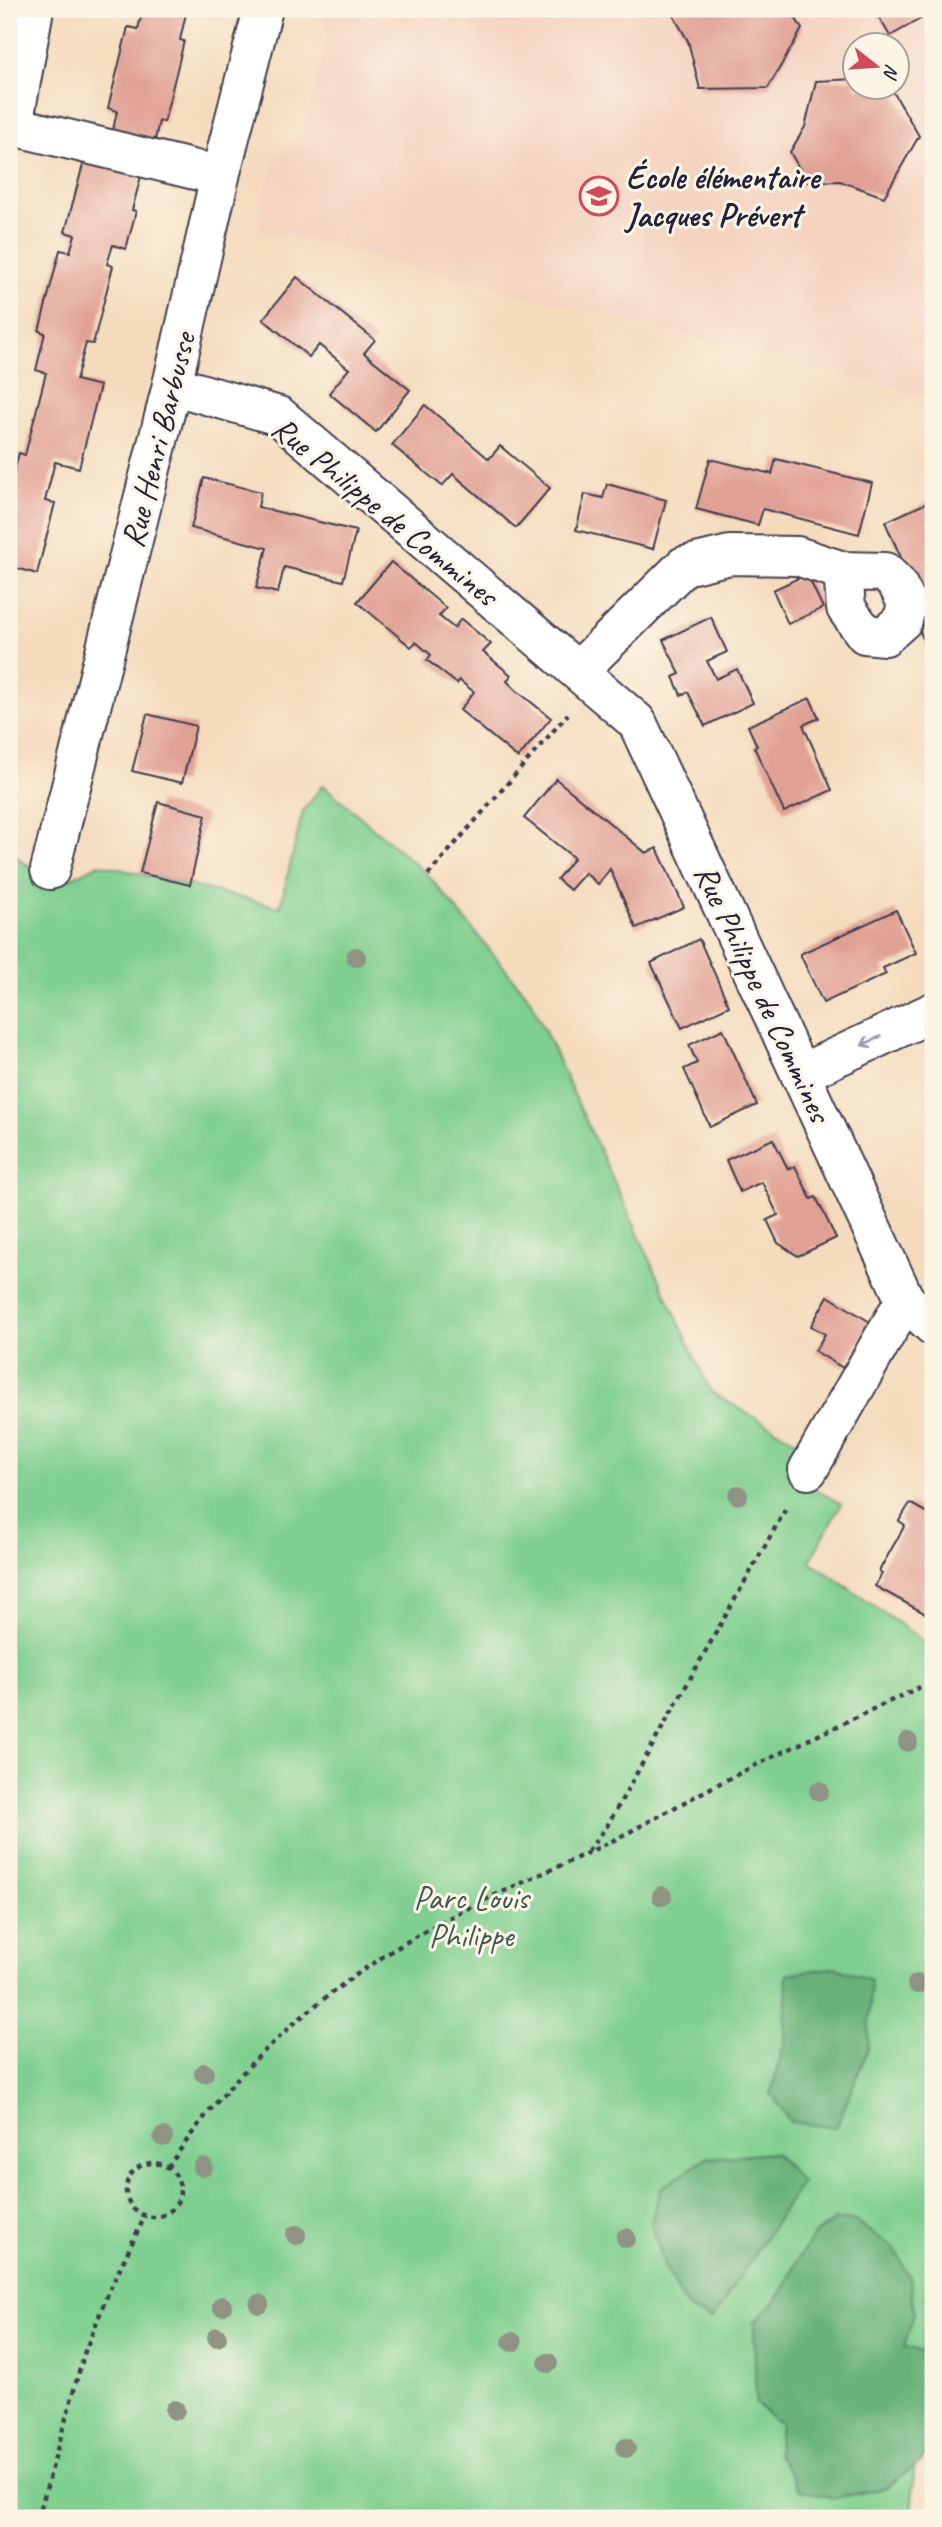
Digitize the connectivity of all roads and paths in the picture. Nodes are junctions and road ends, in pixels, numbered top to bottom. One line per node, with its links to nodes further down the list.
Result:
1 (34, 9): 3 (street)
2 (263, 9): 4 (street, Rue Henri Barbusse)
3 (11, 130): 4 (street)
4 (220, 176): 5 (street, Rue Henri Barbusse)
5 (172, 385): 7 (street, Rue Philippe de Commines); 8 (street, Rue Henri Barbusse)
6 (843, 571): 7 (street)
7 (586, 678): 9 (path); 11 (street, Rue Philippe de Commines)
8 (50, 870)
9 (428, 875)
10 (933, 1012): 11 (street, one-way to 11)
11 (800, 1074): 12 (street, Rue Philippe de Commines)
12 (905, 1300): 13 (street, Rue Philippe de Commines); 14 (street)
13 (933, 1326)
14 (808, 1470): 16 (path)
15 (933, 1681): 16 (path)
16 (585, 1854): 17 (path)
17 (168, 2168): 18 (path); 18 (path)
18 (145, 2216): 19 (path)
19 (38, 2518)

